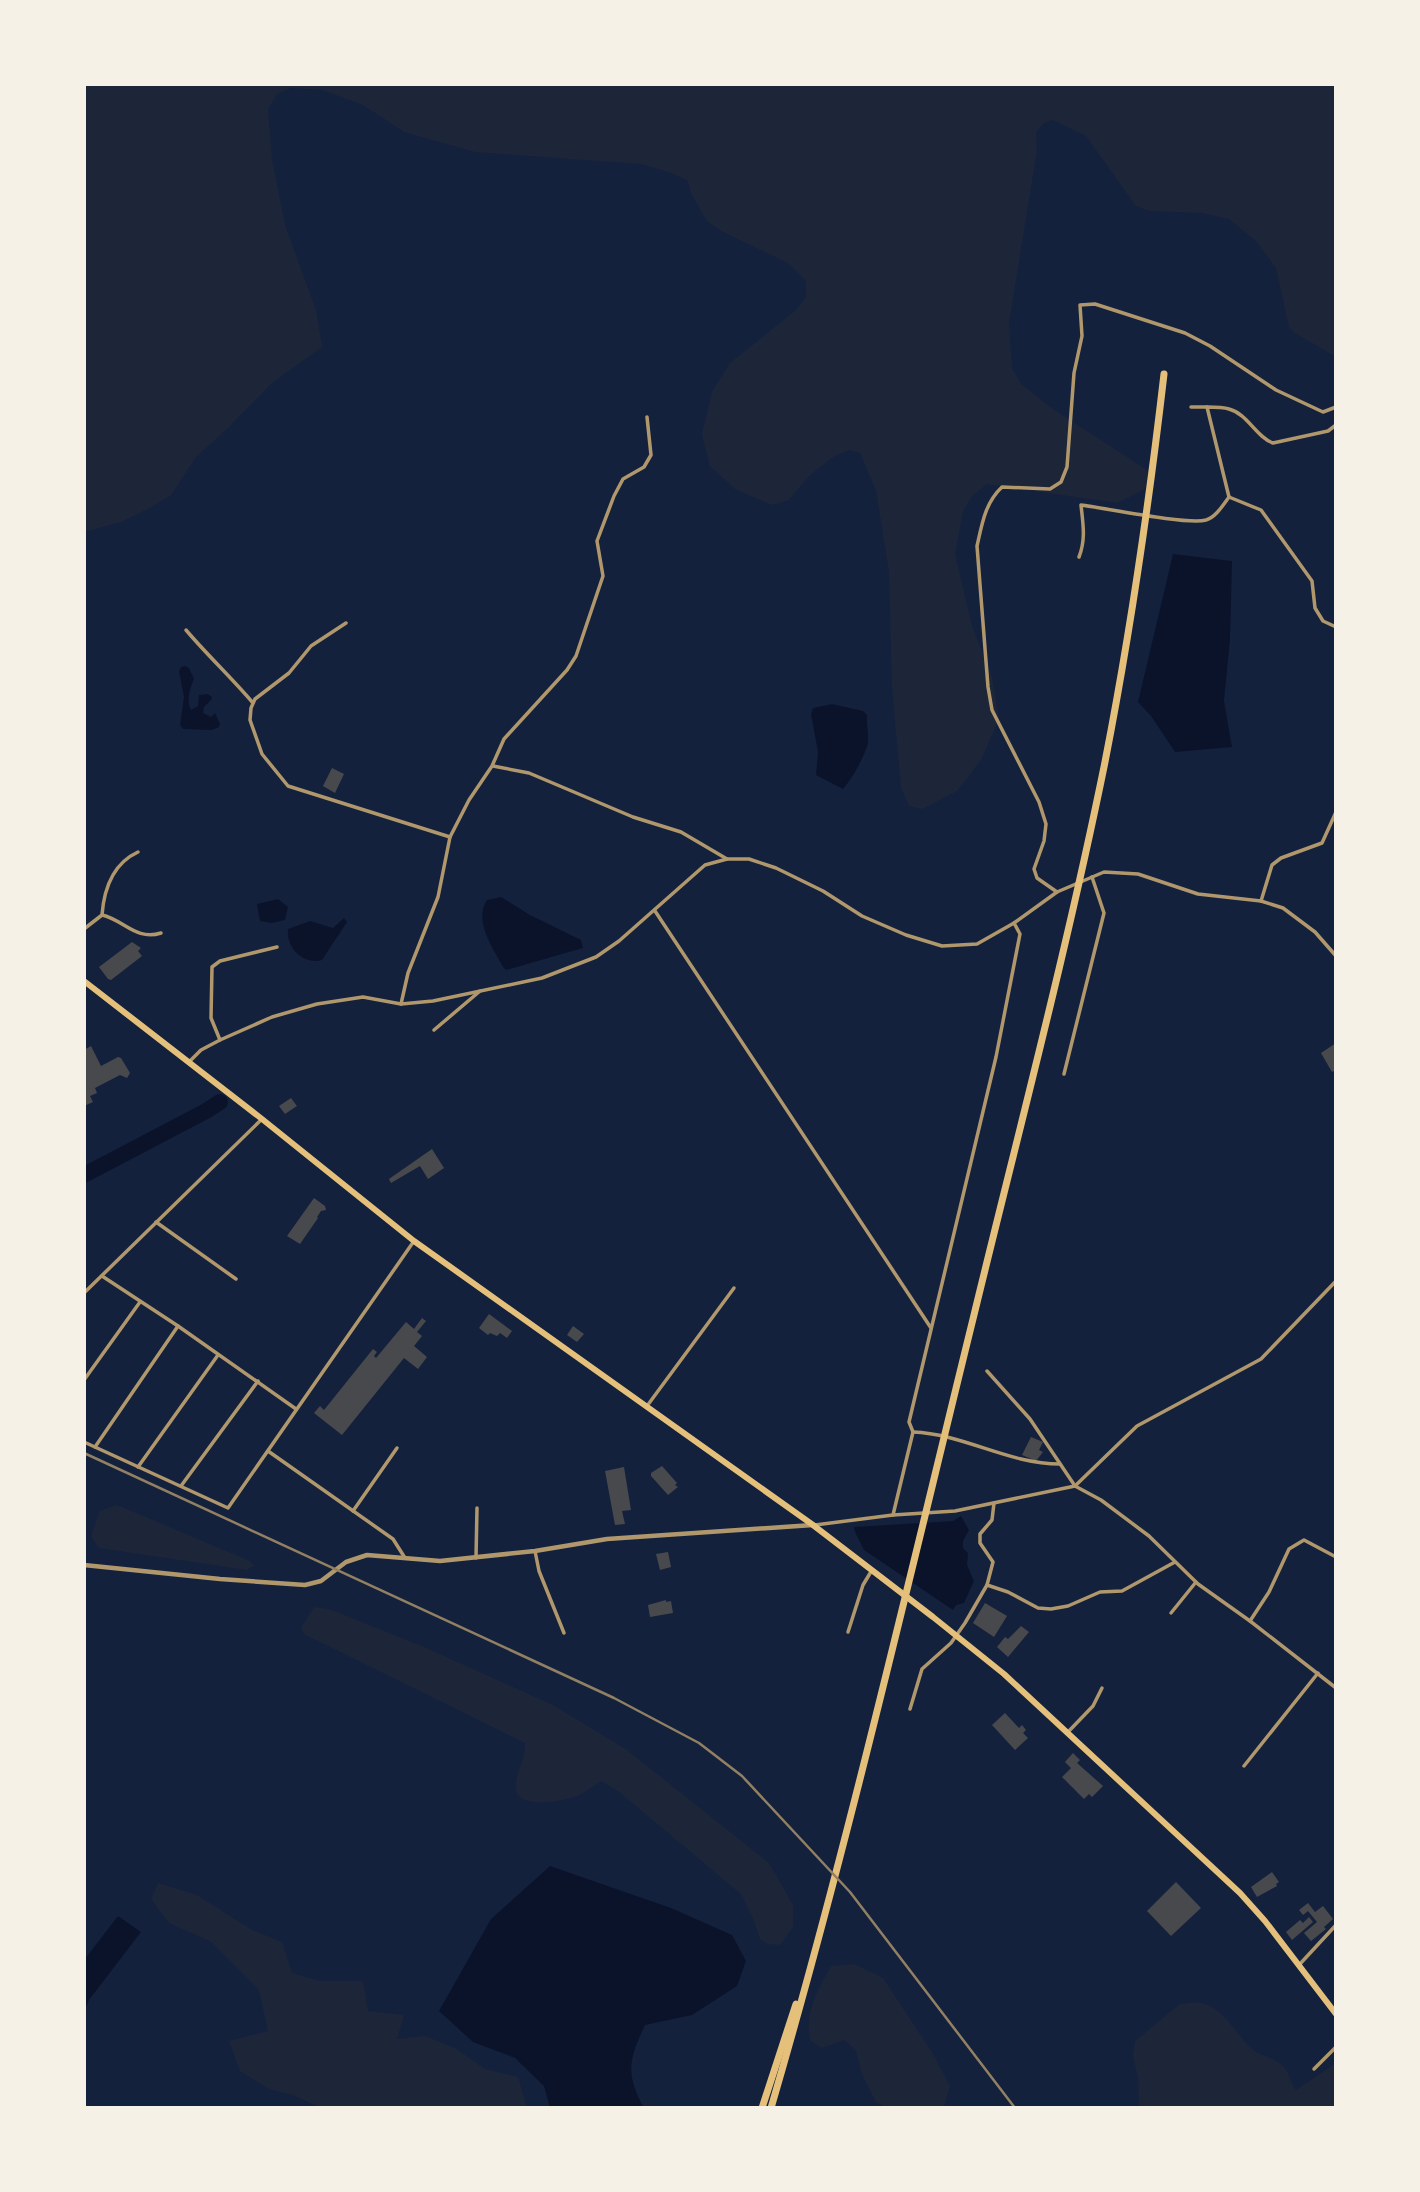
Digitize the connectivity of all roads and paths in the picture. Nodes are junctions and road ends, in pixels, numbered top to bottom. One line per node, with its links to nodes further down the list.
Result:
1 (1164, 373): 86 (highway)
2 (1191, 407): 3 (street)
3 (1207, 407): 6 (street); 7 (street)
4 (1336, 407): 19 (street)
5 (647, 417): 13 (street)
6 (1336, 425)
7 (1230, 497): 8 (street); 10 (street)
8 (1079, 557)
9 (346, 624): 12 (street)
10 (1336, 627)
11 (186, 630): 12 (street)
12 (253, 703): 15 (street)
13 (492, 766): 15 (street); 17 (street)
14 (1336, 812): 20 (street)
15 (450, 837): 30 (street)
16 (138, 852): 22 (street)
17 (727, 859): 21 (street); 23 (street)
18 (1092, 877): 19 (street); 20 (street); 34 (street)
19 (1057, 892): 23 (street)
20 (1261, 901): 27 (street)
21 (655, 911): 29 (street); 45 (street)
22 (102, 915): 24 (street); 25 (street)
23 (1014, 923): 45 (street)
24 (84, 929)
25 (160, 933)
26 (277, 947): 32 (street)
27 (1336, 956)
28 (84, 981): 33 (highway)
29 (482, 989): 30 (street); 31 (street)
30 (401, 1004): 32 (street)
31 (434, 1030)
32 (220, 1040): 33 (street)
33 (189, 1062): 35 (highway)
34 (1064, 1074)
35 (262, 1119): 36 (street); 37 (highway)
36 (156, 1222): 38 (street); 39 (street)
37 (414, 1241): 50 (highway); 51 (street)
38 (102, 1276): 42 (street); 43 (street)
39 (236, 1279)
40 (1336, 1281): 60 (street)
41 (734, 1288): 50 (street)
42 (84, 1293)
43 (141, 1301): 44 (street); 48 (street)
44 (178, 1326): 46 (street); 54 (street)
45 (932, 1328): 52 (street)
46 (218, 1355): 49 (street); 58 (street)
47 (987, 1371): 57 (street)
48 (84, 1380)
49 (258, 1381): 51 (street); 59 (street)
50 (646, 1408): 65 (highway)
51 (296, 1410): 56 (street)
52 (913, 1432): 57 (street); 64 (street)
53 (84, 1442): 54 (street)
54 (95, 1447): 58 (street)
55 (397, 1448): 63 (street)
56 (268, 1451): 59 (street); 63 (street)
57 (1060, 1464): 60 (street)
58 (138, 1466): 59 (street)
59 (181, 1486)
60 (1075, 1486): 61 (street); 70 (street)
61 (994, 1503): 64 (street); 74 (street)
62 (477, 1508): 69 (street)
63 (354, 1511): 68 (street)
64 (893, 1515): 65 (street)
65 (813, 1525): 66 (street); 72 (highway)
66 (535, 1551): 69 (street); 78 (street)
67 (1336, 1557): 76 (street)
68 (405, 1558): 69 (street); 71 (street)
69 (476, 1558)
70 (1175, 1562): 73 (street); 74 (street)
71 (84, 1565)
72 (872, 1570): 77 (street); 79 (highway)
73 (1196, 1582): 75 (street); 76 (street)
74 (987, 1585): 79 (street)
75 (1171, 1613)
76 (1250, 1621): 80 (street)
77 (848, 1632)
78 (564, 1633)
79 (957, 1636): 83 (street); 84 (highway)
80 (1318, 1673): 82 (street); 85 (street)
81 (1102, 1688): 84 (street)
82 (1336, 1688)
83 (910, 1709)
84 (1068, 1732): 88 (highway)
85 (1244, 1766)
86 (828, 1900): 92 (highway); 93 (highway)
87 (1336, 1925): 88 (street)
88 (1299, 1965): 89 (highway)
89 (1336, 2014)
90 (1336, 2047): 91 (street)
91 (1314, 2069)
92 (762, 2108)
93 (771, 2108)

